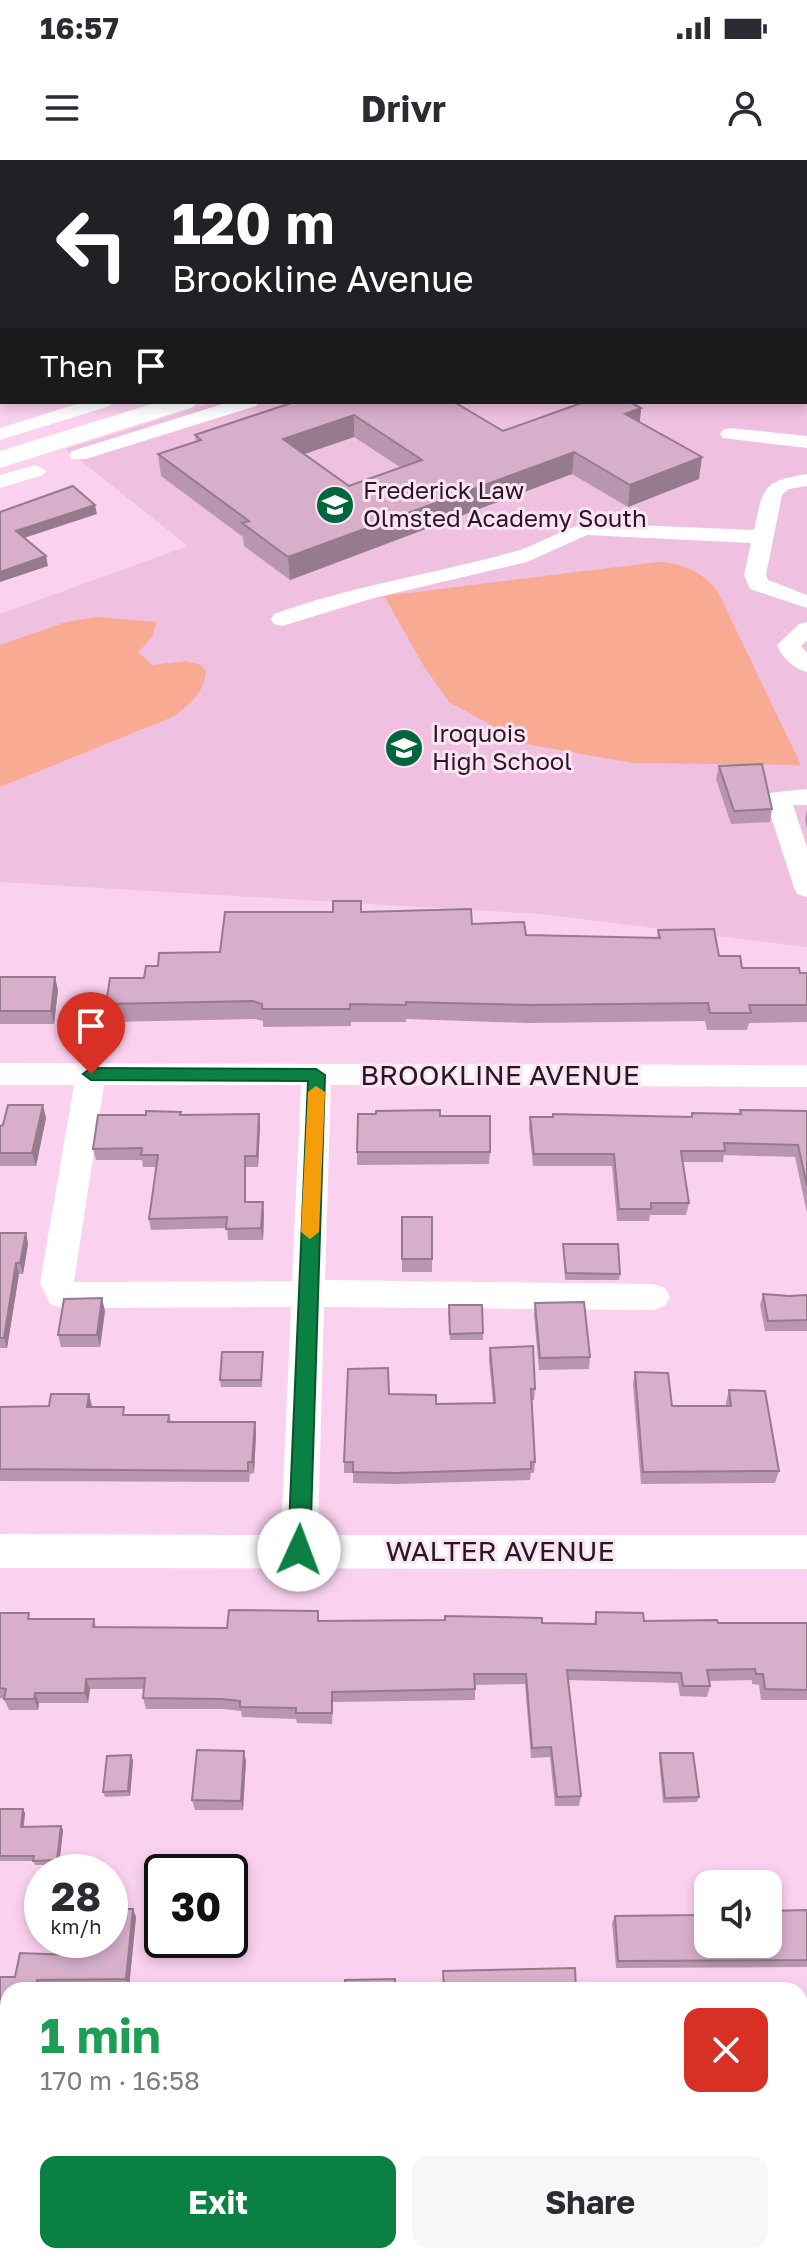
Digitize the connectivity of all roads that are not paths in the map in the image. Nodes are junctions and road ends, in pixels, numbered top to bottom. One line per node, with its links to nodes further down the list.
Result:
1 (97, 404): 4 (street)
2 (178, 404): 8 (main road)
3 (243, 404): 7 (street)
4 (0, 434)
5 (730, 434): 6 (street)
6 (807, 442)
7 (79, 455)
8 (0, 460)
9 (36, 471): 11 (street)
10 (807, 480): 12 (street)
11 (0, 482)
12 (763, 537): 13 (street); 14 (street)
13 (806, 600)
14 (282, 619)
15 (807, 629): 16 (street)
16 (807, 665)
17 (807, 797): 18 (street)
18 (807, 888)
19 (0, 1074): 20 (street, BROOKLINE AVENUE)
20 (91, 1074): 21 (street, BROOKLINE AVENUE); 23 (street)
21 (316, 1075): 22 (street, BROOKLINE AVENUE); 23 (street)
22 (807, 1076)
23 (308, 1295): 24 (street); 25 (street)
24 (653, 1297)
25 (299, 1550): 26 (street, WALTER AVENUE); 27 (street, WALTER AVENUE)
26 (0, 1551)
27 (807, 1552)

